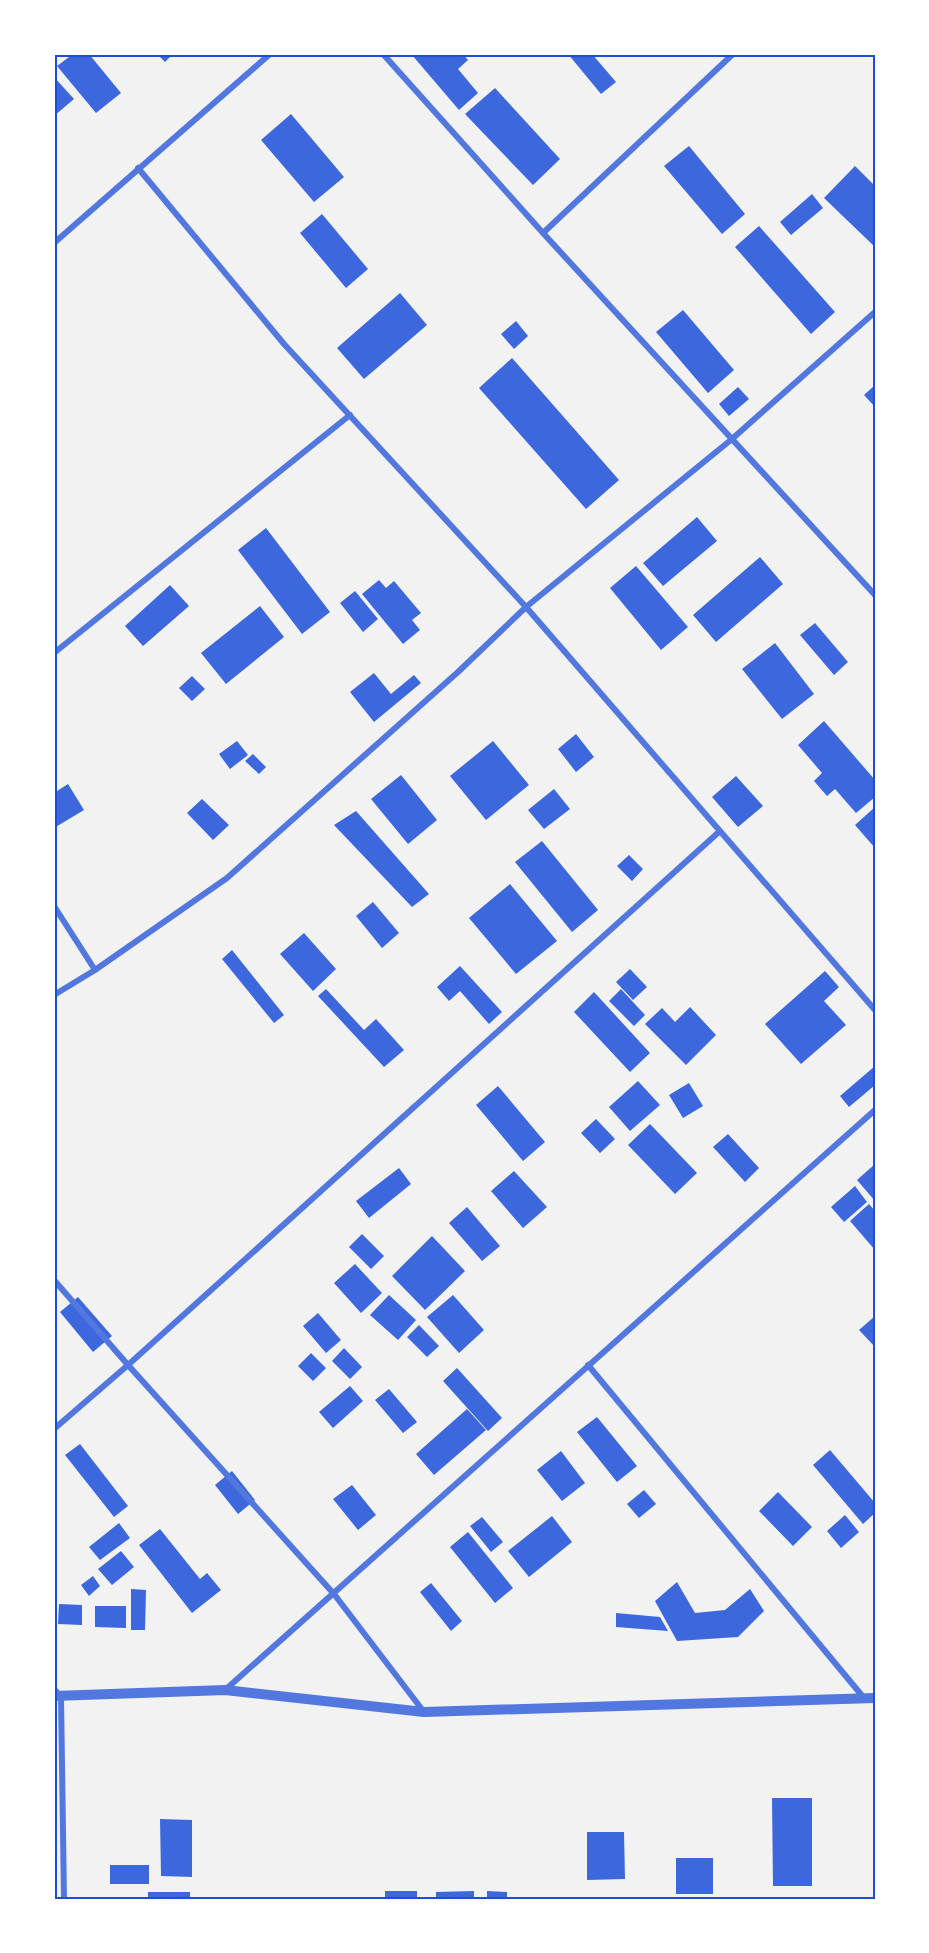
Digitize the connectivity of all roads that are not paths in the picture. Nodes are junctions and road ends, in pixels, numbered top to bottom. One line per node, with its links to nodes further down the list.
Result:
1 (383, 54): 5 (street)
2 (733, 54): 5 (street)
3 (266, 55): 4 (street)
4 (138, 168): 6 (street); 8 (street)
5 (543, 233): 9 (street)
6 (54, 243)
7 (875, 312): 9 (street)
8 (350, 415): 11 (street); 12 (street)
9 (732, 440): 10 (street); 11 (street)
10 (875, 595)
11 (526, 607): 13 (street); 15 (street)
12 (54, 653)
13 (720, 831): 17 (street); 20 (street)
14 (54, 906): 15 (street)
15 (95, 970): 16 (street)
16 (54, 995)
17 (875, 1010)
18 (875, 1110): 21 (street)
19 (54, 1280): 20 (street)
20 (128, 1365): 22 (street); 23 (street)
21 (588, 1365): 23 (street); 26 (street)
22 (54, 1429)
23 (334, 1594): 24 (street); 27 (street)
24 (225, 1690): 25 (street); 27 (street)
25 (56, 1694): 28 (street)
26 (869, 1698): 27 (street)
27 (424, 1713)
28 (64, 1899)

